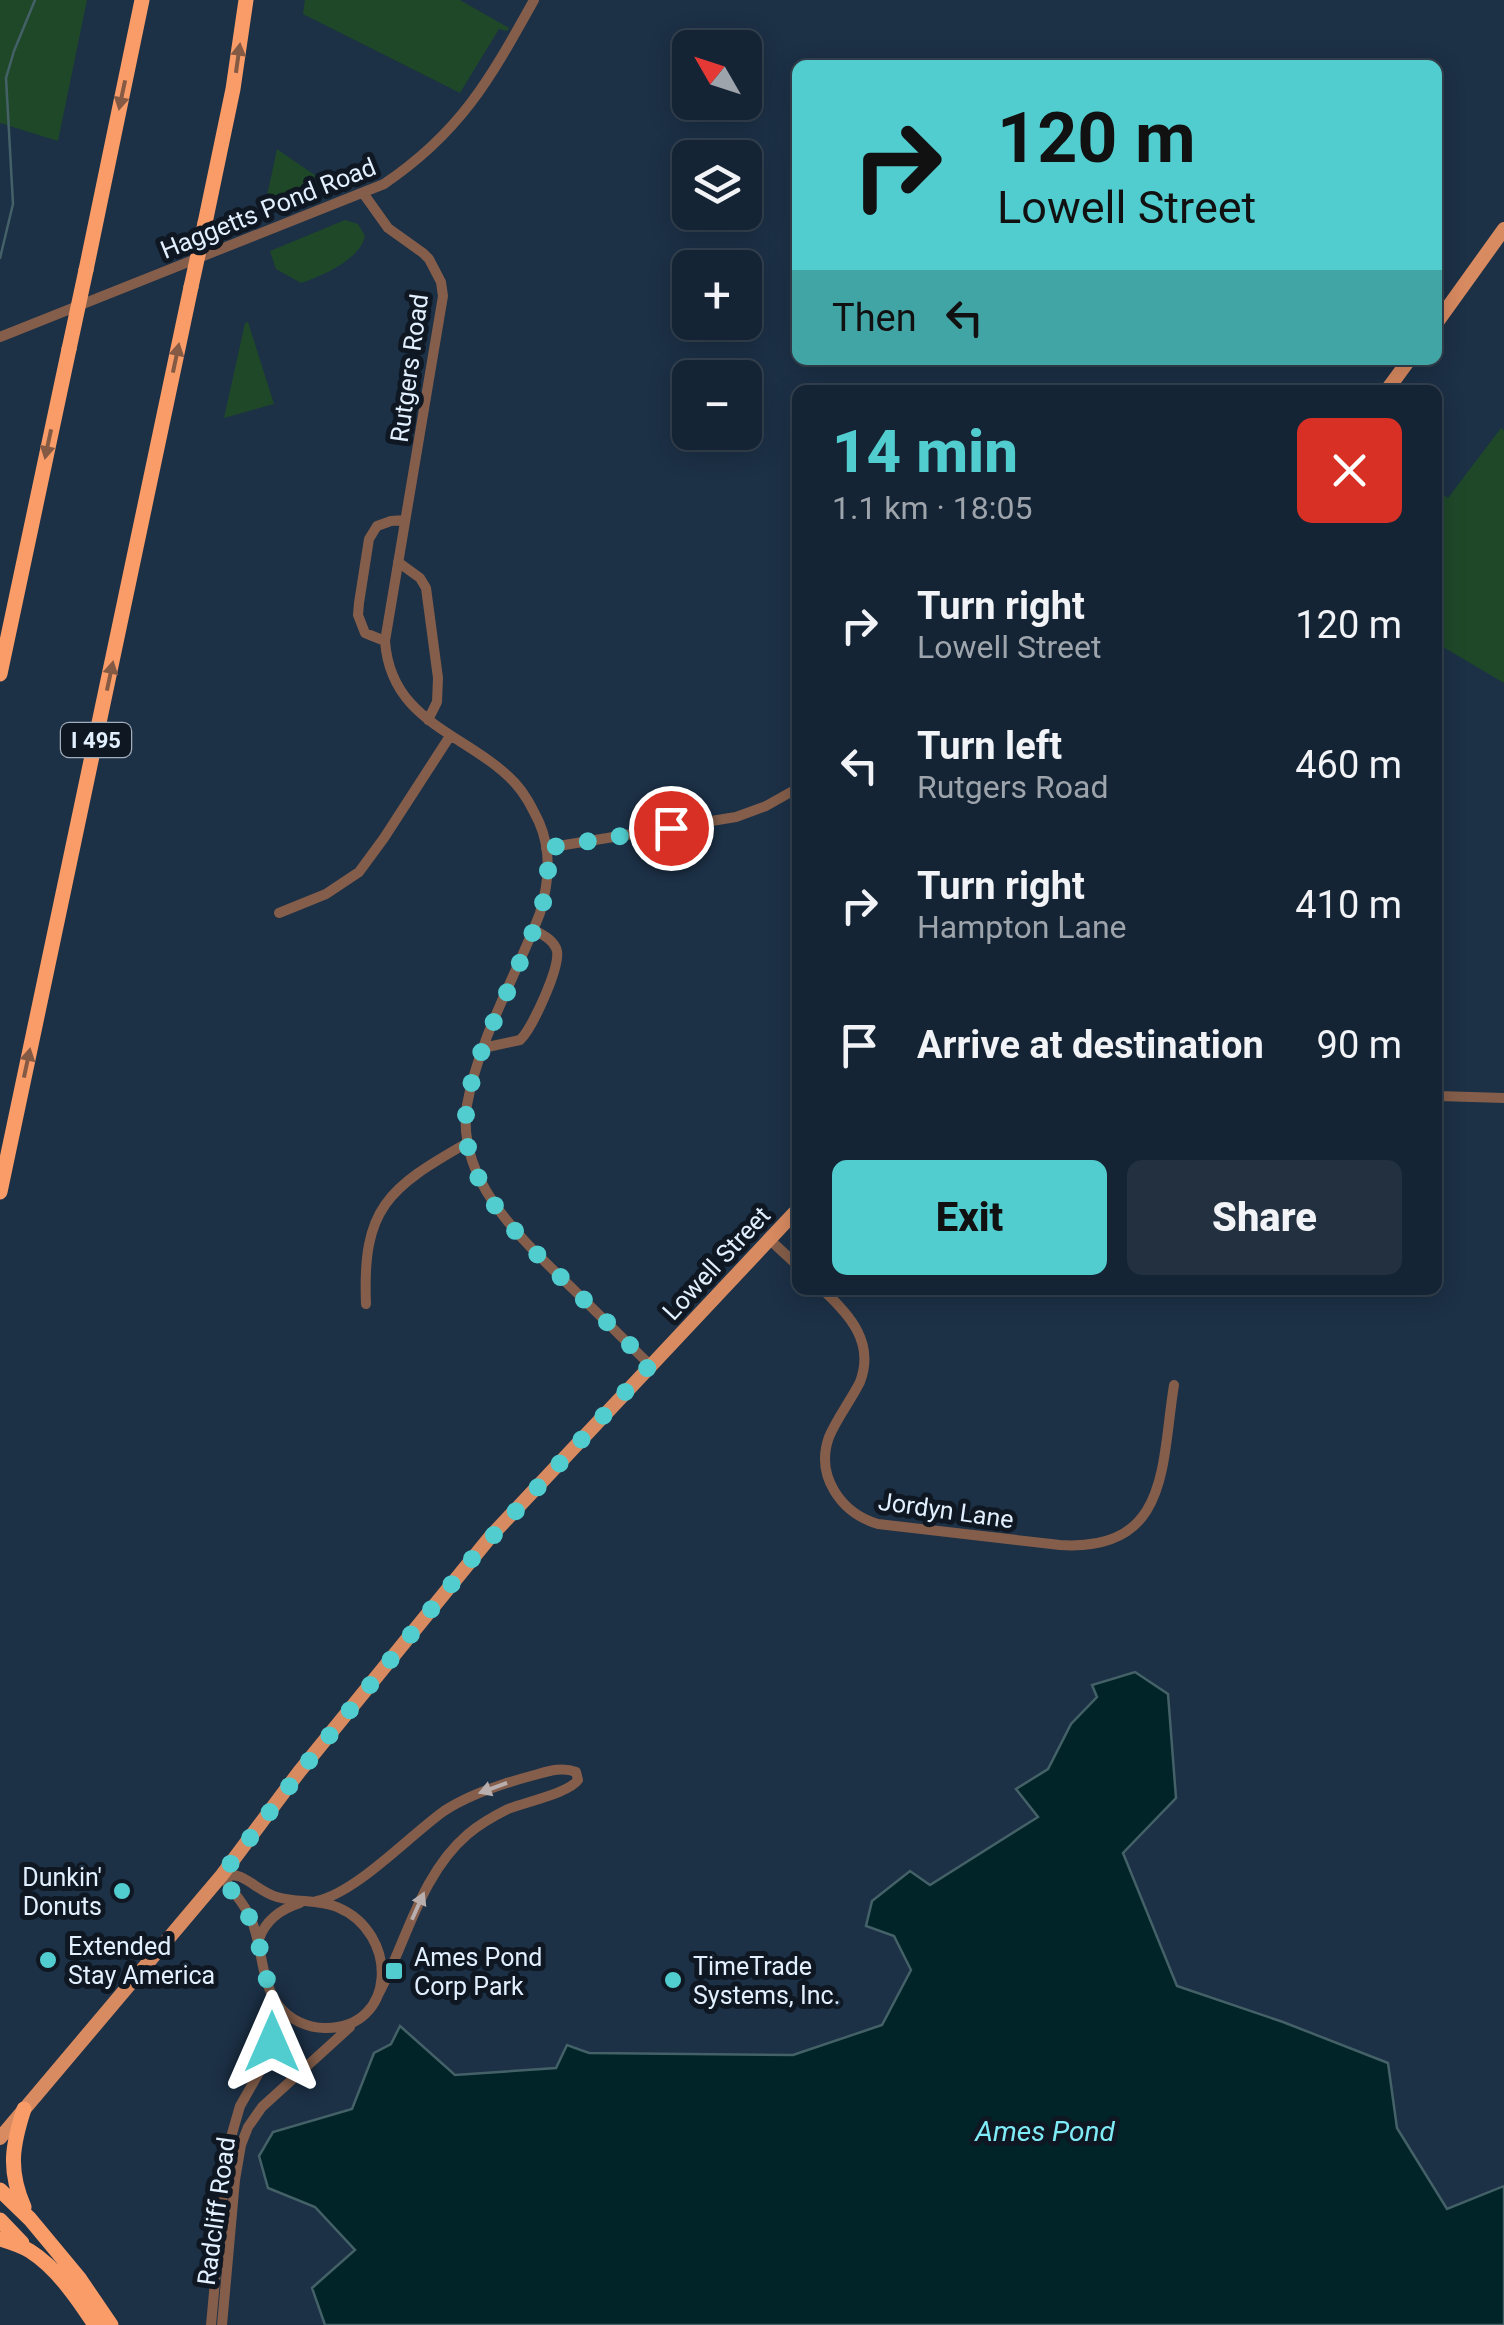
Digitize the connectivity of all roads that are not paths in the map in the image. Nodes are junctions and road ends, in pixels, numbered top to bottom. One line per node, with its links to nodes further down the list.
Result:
1 (142, 0): 11 (highway, one-way to 11, bridge)
2 (246, 0): 22 (highway, I 495, one-way to 2, bridge)
3 (534, 0): 4 (street, Haggetts Pond Road)
4 (363, 193): 7 (street, Haggetts Pond Road); 8 (street, Rutgers Road)
5 (1504, 229): 6 (main road)
6 (1442, 315)
7 (0, 336)
8 (405, 520): 9 (street, Rutgers Road); 10 (street, Rutgers Road)
9 (398, 562): 10 (street, Rutgers Road); 12 (street)
10 (385, 641): 12 (street, Rutgers Road)
11 (0, 674)
12 (428, 720): 13 (street, Rutgers Road)
13 (450, 736): 15 (street, Rutgers Road); 16 (street)
14 (792, 791): 15 (street)
15 (546, 848): 17 (street, Rutgers Road)
16 (280, 913)
17 (534, 930): 18 (street, Rutgers Road); 18 (street)
18 (484, 1048): 21 (street, Rutgers Road)
19 (1442, 1096): 20 (street)
20 (1504, 1098)
21 (467, 1142): 27 (street); 28 (street, Rutgers Road)
22 (0, 1192)
23 (792, 1216): 24 (main road, Lowell Street)
24 (770, 1240): 25 (street); 28 (main road, Lowell Street)
25 (792, 1260)
26 (828, 1295): 29 (street, Jordyn Lane)
27 (366, 1304)
28 (650, 1365): 30 (main road, Lowell Street)
29 (1174, 1385)
30 (222, 1875): 31 (street); 32 (street); 36 (main road, Lowell Street)
31 (311, 1901): 32 (street); 33 (street); 33 (street, one-way to 31)
32 (258, 1940): 34 (street)
33 (378, 1995): 35 (street)
34 (276, 2003): 35 (street); 45 (street, Radcliff Road)
35 (350, 2026): 46 (street, Radcliff Road)
36 (24, 2109): 37 (main road, Lowell Street); 40 (highway)
37 (0, 2138)
38 (0, 2190): 40 (highway)
39 (0, 2220): 42 (highway)
40 (30, 2220): 44 (highway)
41 (0, 2239): 42 (highway)
42 (30, 2251): 43 (highway)
43 (95, 2325)
44 (111, 2325)
45 (211, 2325)
46 (222, 2325)

